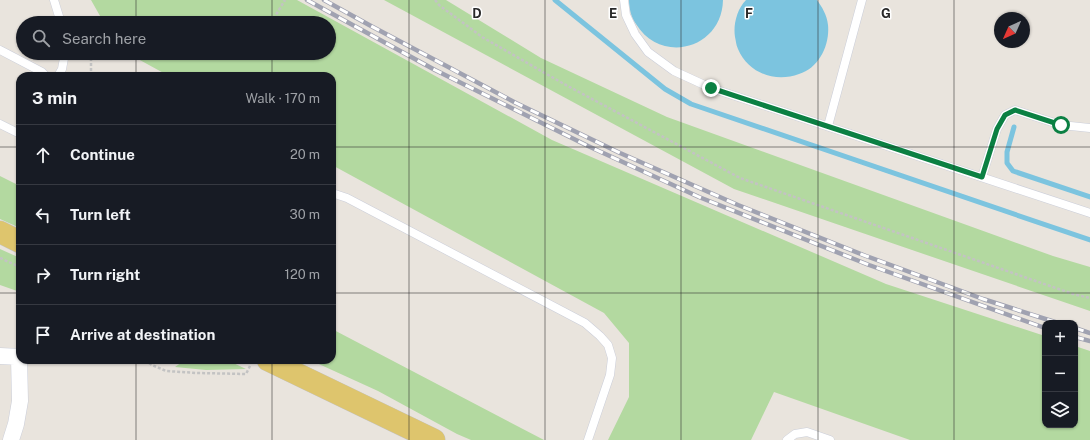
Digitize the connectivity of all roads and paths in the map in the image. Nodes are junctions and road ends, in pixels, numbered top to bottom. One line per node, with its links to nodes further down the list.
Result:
1 (54, 0): 6 (lane)
2 (285, 0): 7 (path)
3 (435, 0): 27 (path)
4 (624, 0): 17 (lane)
5 (862, 0): 17 (lane)
6 (59, 16)
7 (275, 16)
8 (0, 50): 9 (lane)
9 (16, 58)
10 (19, 60): 13 (lane)
11 (64, 60): 14 (lane)
12 (91, 60): 15 (path)
13 (42, 72)
14 (60, 72)
15 (91, 72)
16 (0, 124): 19 (lane)
17 (828, 126): 20 (lane)
18 (1090, 128): 20 (lane)
19 (16, 132)
20 (982, 177): 22 (lane)
21 (336, 194): 36 (lane)
22 (1090, 213)
23 (0, 232): 24 (main road)
24 (16, 240)
25 (0, 258): 26 (path)
26 (16, 265)
27 (1090, 298)
28 (0, 356): 29 (street)
29 (16, 357)
30 (19, 364): 34 (street)
31 (151, 364): 32 (path)
32 (251, 364)
33 (276, 364): 35 (main road)
34 (11, 440)
35 (434, 440)
36 (588, 440)
37 (787, 440): 38 (lane)
38 (830, 440)

